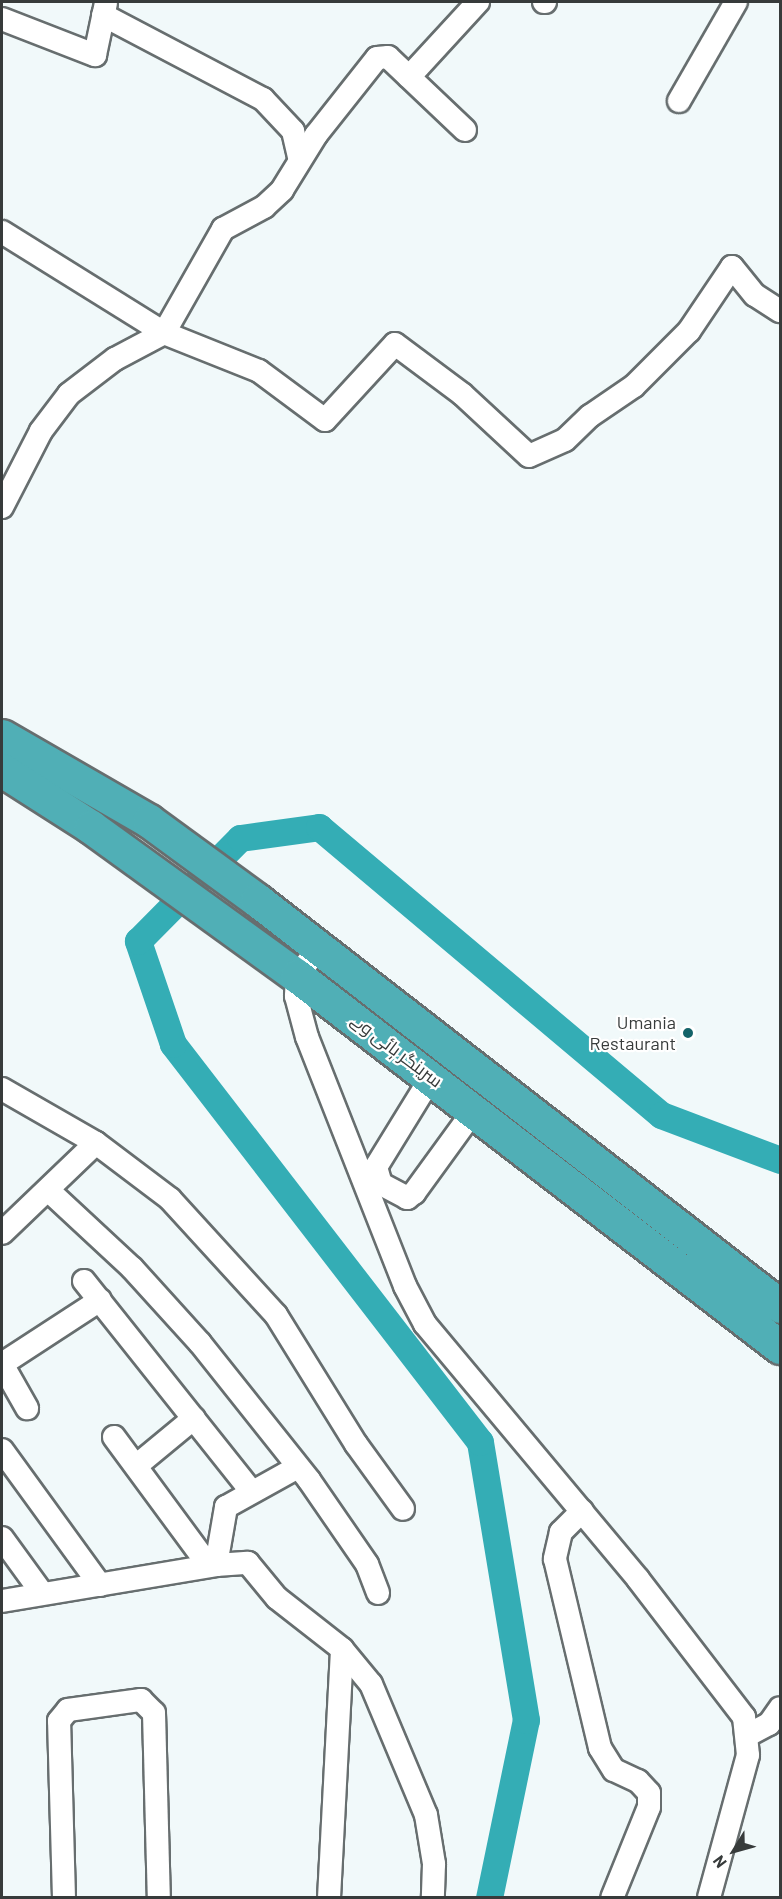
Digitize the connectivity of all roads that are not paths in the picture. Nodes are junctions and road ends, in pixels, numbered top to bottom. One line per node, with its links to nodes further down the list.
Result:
1 (478, 2): 5 (street)
2 (736, 2): 6 (street)
3 (105, 8): 4 (street); 8 (street)
4 (2, 19)
5 (409, 77): 7 (street); 8 (street)
6 (679, 101)
7 (465, 130)
8 (299, 158): 11 (street)
9 (2, 232): 11 (street)
10 (780, 310): 11 (street)
11 (164, 333): 12 (street)
12 (2, 507)
13 (2, 736): 15 (highway, سرینگر ہائی وے)
14 (2, 770): 16 (highway, سرینگر ہائی وے)
15 (319, 947): 16 (street); 25 (highway, سرینگر ہائی وے)
16 (297, 976): 17 (highway, سرینگر ہائی وے); 36 (street)
17 (432, 1076): 19 (highway, سرینگر ہائی وے); 19 (street)
18 (2, 1089): 20 (street)
19 (476, 1109): 26 (highway, سرینگر ہائی وے)
20 (96, 1143): 21 (street); 35 (street)
21 (48, 1190): 22 (street); 33 (street)
22 (6, 1219)
23 (84, 1281): 24 (street)
24 (100, 1300): 27 (street); 29 (street)
25 (780, 1306)
26 (780, 1347)
27 (2, 1364): 28 (street)
28 (27, 1407)
29 (194, 1418): 32 (street); 34 (street)
30 (114, 1437): 32 (street)
31 (2, 1450): 41 (street)
32 (136, 1466): 40 (street)
33 (298, 1467): 34 (street); 43 (street)
34 (250, 1490): 37 (street)
35 (403, 1509)
36 (582, 1511): 47 (street); 52 (street)
37 (225, 1526): 39 (street); 40 (street)
38 (2, 1538): 42 (street)
39 (248, 1563): 40 (street); 45 (street)
40 (212, 1566): 41 (street)
41 (100, 1585): 42 (street)
42 (42, 1593): 44 (street)
43 (378, 1593)
44 (2, 1601)
45 (342, 1649): 50 (street); 51 (street)
46 (780, 1708): 47 (street)
47 (748, 1735): 53 (street)
48 (64, 1898): 49 (street)
49 (159, 1898)
50 (329, 1898)
51 (433, 1898)
52 (612, 1898)
53 (709, 1898)

